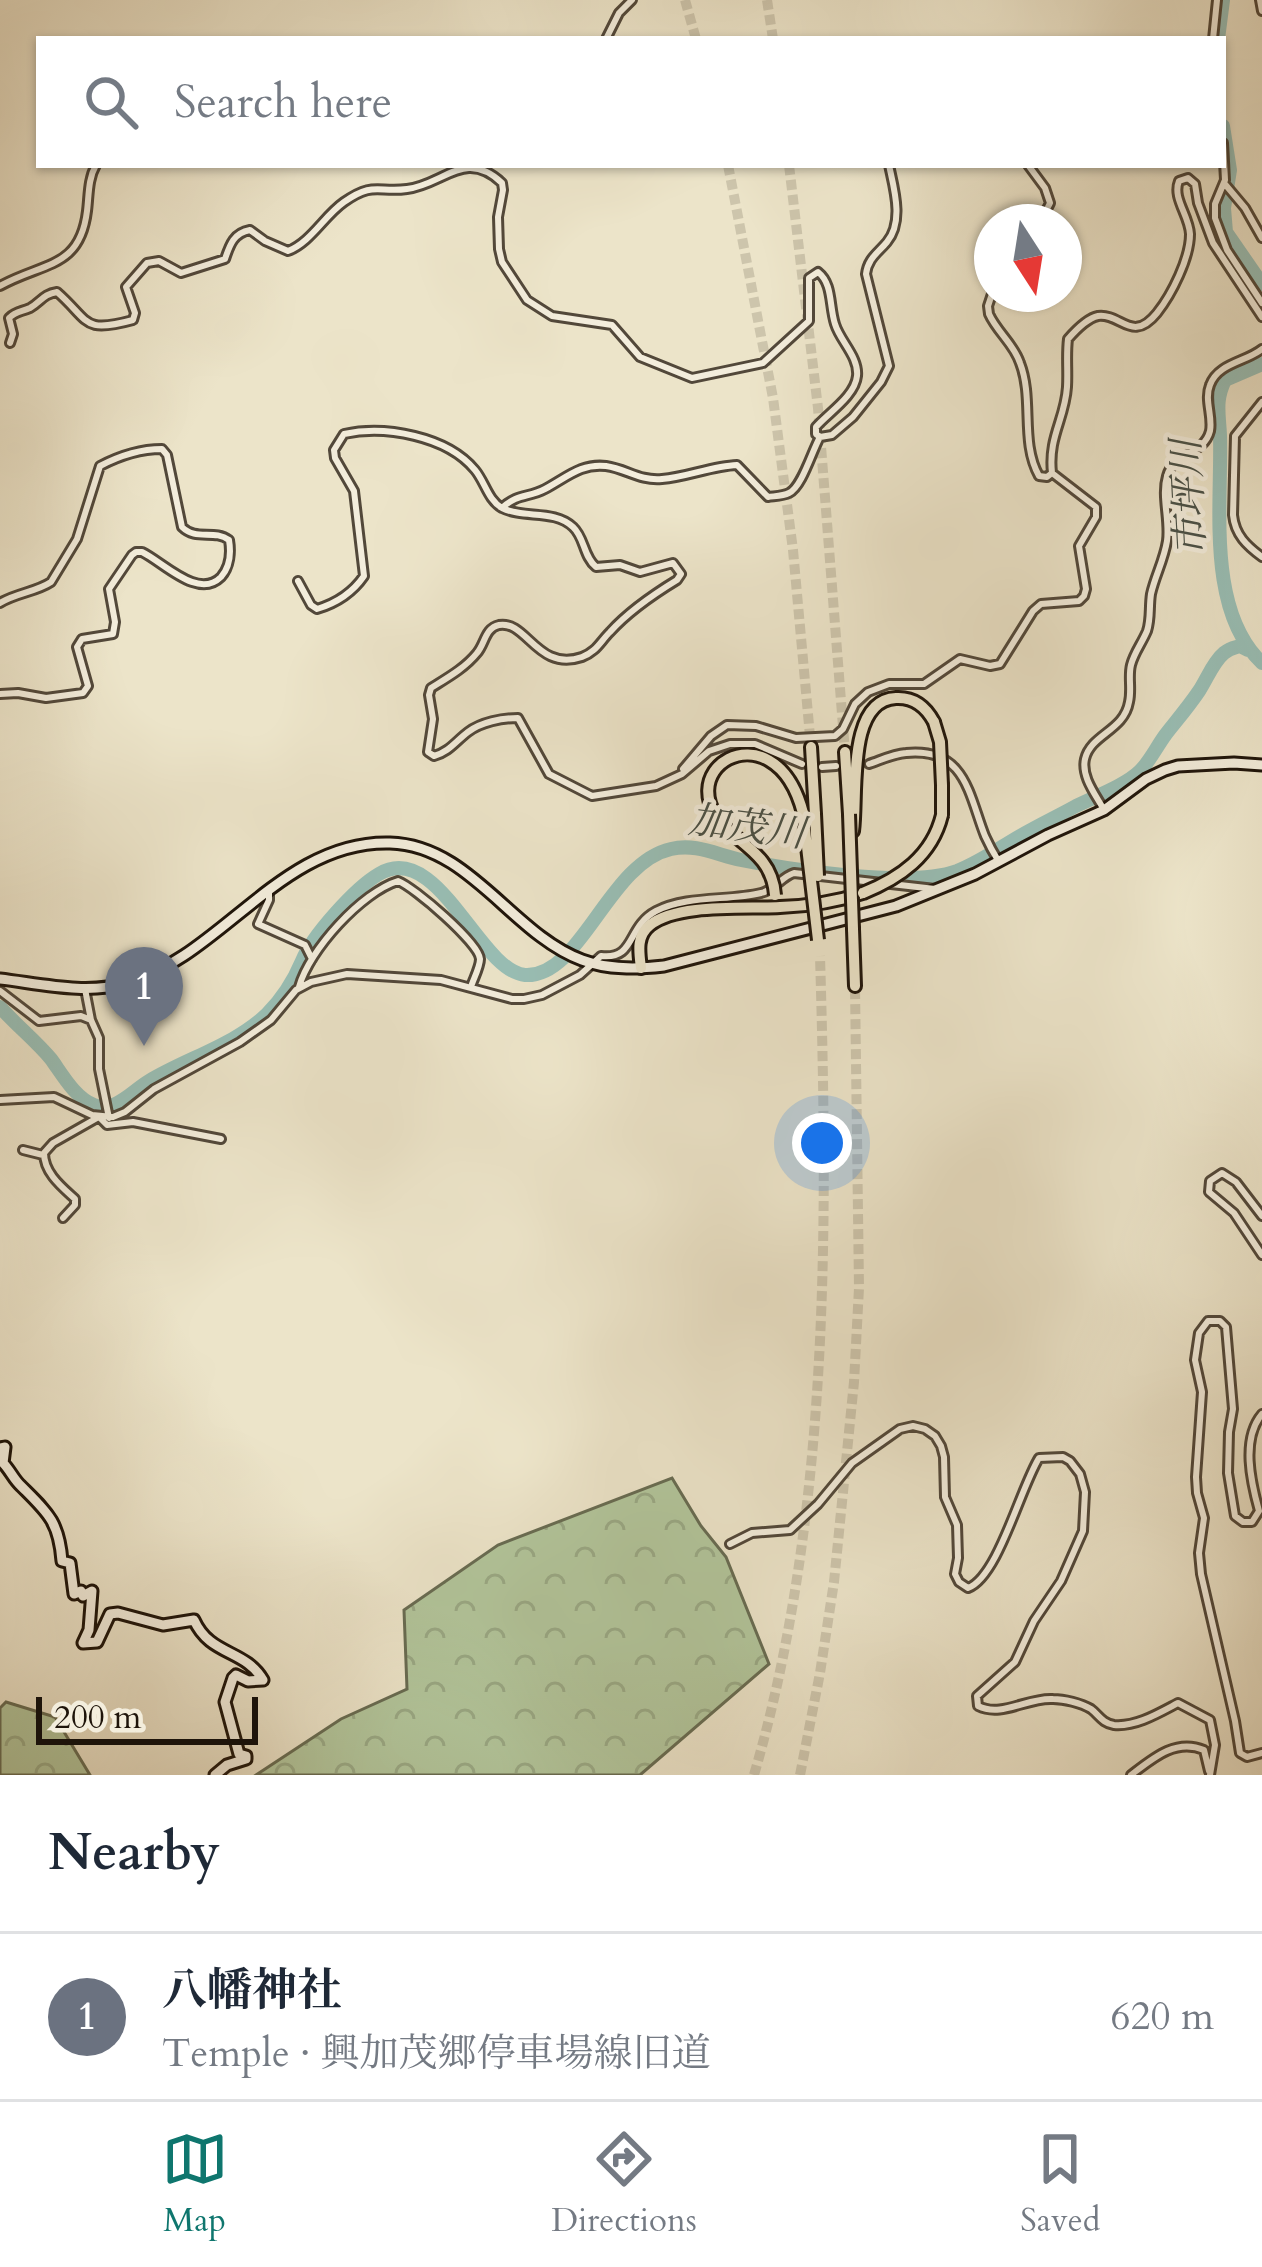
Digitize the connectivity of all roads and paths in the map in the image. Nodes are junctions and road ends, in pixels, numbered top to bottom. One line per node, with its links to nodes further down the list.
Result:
1 (632, 0): 5 (street)
2 (1217, 0): 6 (street)
3 (1260, 0): 4 (street)
4 (1262, 11)
5 (608, 36)
6 (1213, 36)
7 (95, 168): 14 (street)
8 (891, 168): 23 (street)
9 (1030, 168): 12 (street)
10 (1224, 168): 11 (street)
11 (1224, 184): 13 (street); 15 (street)
12 (1049, 204)
13 (1262, 238)
14 (0, 286)
15 (1262, 303)
16 (989, 312): 24 (street)
17 (1262, 316): 24 (street)
18 (0, 336): 19 (street)
19 (10, 343): 20 (street); 23 (street)
20 (0, 346)
21 (1262, 349): 38 (street)
22 (1262, 403): 26 (street)
23 (820, 437): 25 (street)
24 (1052, 473): 37 (street)
25 (502, 508): 27 (street); 37 (street)
26 (1262, 557)
27 (298, 581)
28 (0, 603): 29 (street)
29 (0, 694)
30 (812, 747): 39 (highway)
31 (845, 752): 40 (highway)
32 (802, 764): 37 (street)
33 (868, 764): 41 (street)
34 (1262, 765): 38 (main road)
35 (836, 766): 36 (street)
36 (822, 767)
37 (677, 777)
38 (1104, 810): 41 (main road)
39 (809, 814): 44 (highway, bridge); 45 (highway, bridge)
40 (852, 814): 44 (highway, bridge); 50 (highway, bridge)
41 (998, 860): 42 (main road)
42 (936, 889): 47 (street); 48 (main road)
43 (269, 890): 46 (street); 47 (main road); 53 (main road)
44 (773, 901): 48 (highway)
45 (820, 956)
46 (312, 959): 51 (street); 52 (street)
47 (594, 964): 48 (main road); 52 (street)
48 (640, 968)
49 (0, 979): 53 (main road)
50 (855, 986)
51 (299, 987): 52 (street); 57 (street)
52 (471, 987)
53 (86, 988): 55 (street)
54 (0, 992): 55 (street)
55 (91, 1020): 57 (street)
56 (0, 1100): 58 (street)
57 (109, 1116): 58 (street)
58 (99, 1117): 59 (street); 61 (street)
59 (220, 1139)
60 (23, 1150): 61 (street)
61 (44, 1155): 63 (street)
62 (1262, 1216): 64 (street)
63 (63, 1218)
64 (1262, 1255)
65 (1262, 1414): 68 (street)
66 (0, 1448): 69 (main road)
67 (730, 1544): 71 (street)
68 (1262, 1753)
69 (215, 1775)
70 (1132, 1775): 71 (street)
71 (1210, 1775)

